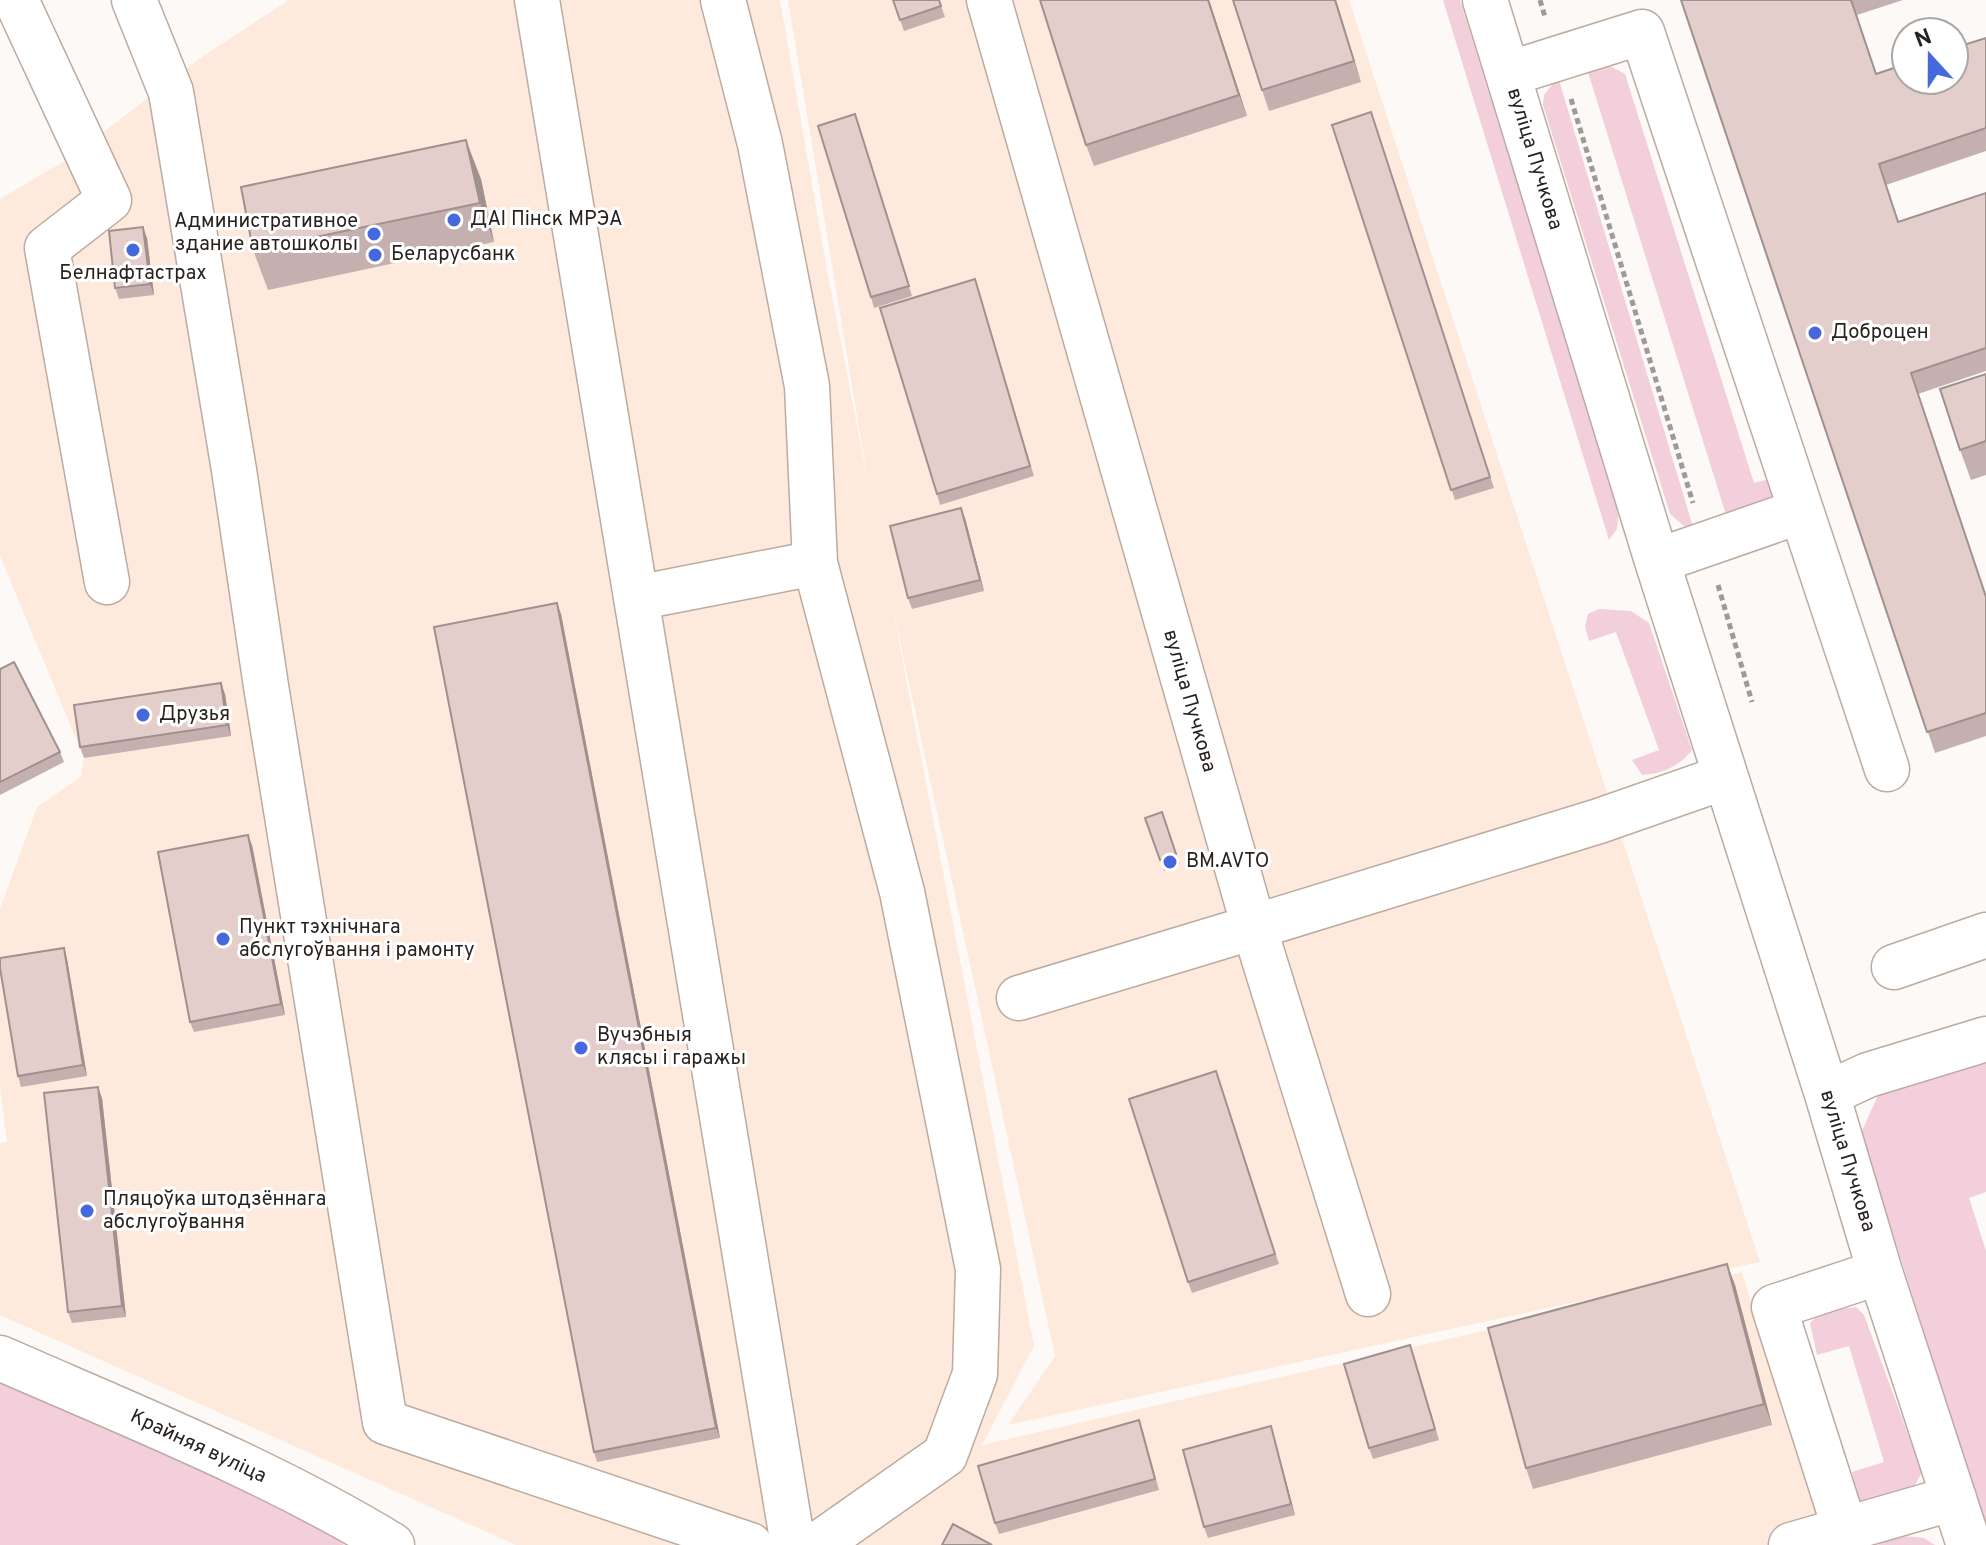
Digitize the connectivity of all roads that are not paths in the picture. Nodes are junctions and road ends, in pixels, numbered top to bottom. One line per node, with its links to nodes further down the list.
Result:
1 (16, 0): 11 (street)
2 (134, 0): 27 (street)
3 (537, 0): 12 (street)
4 (723, 0): 10 (street)
5 (989, 0): 15 (street, вуліца Пучкова)
6 (1485, 0): 7 (street, вуліца Пучкова)
7 (1508, 74): 8 (street); 9 (street, вуліца Пучкова)
8 (1801, 511): 9 (street); 13 (street)
9 (1657, 561): 14 (street, вуліца Пучкова)
10 (815, 563): 12 (street); 29 (street)
11 (107, 582)
12 (636, 598): 28 (street)
13 (1887, 769)
14 (1725, 777): 15 (street); 20 (street, вуліца Пучкова)
15 (1254, 927): 18 (street); 22 (street, вуліца Пучкова)
16 (1986, 935): 17 (street)
17 (1894, 967)
18 (1019, 998)
19 (1986, 1039): 20 (street)
20 (1827, 1094): 21 (street, вуліца Пучкова)
21 (1880, 1272): 24 (street, вуліца Пучкова); 25 (street)
22 (1368, 1294)
23 (0, 1358): 26 (street, Крайняя вуліца)
24 (1954, 1498): 25 (street); 31 (street, вуліца Пучкова)
25 (1848, 1537): 30 (street)
26 (392, 1545)
27 (750, 1545)
28 (793, 1545)
29 (817, 1545)
30 (1791, 1545)
31 (1969, 1545)

